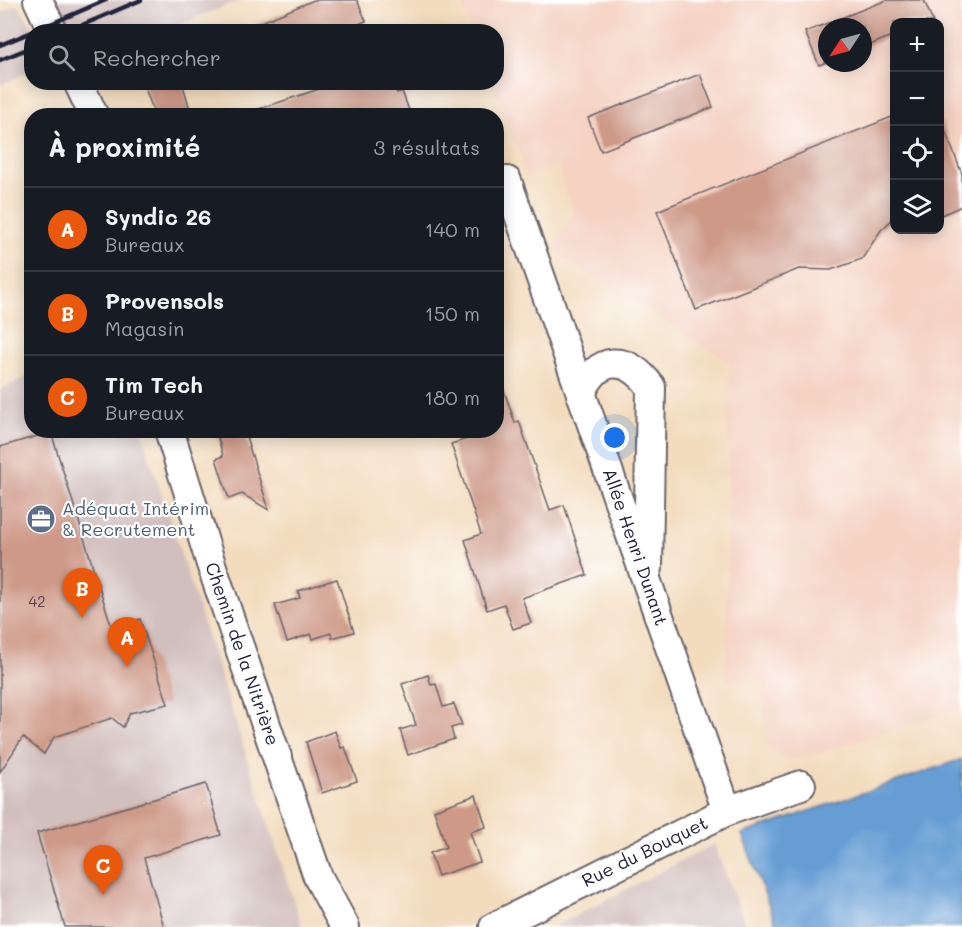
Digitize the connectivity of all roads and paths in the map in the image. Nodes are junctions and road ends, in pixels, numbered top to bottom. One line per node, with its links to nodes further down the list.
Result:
1 (38, 0): 2 (street)
2 (49, 24)
3 (82, 90): 4 (street)
4 (90, 108)
5 (507, 181): 6 (street, Allée Henri Dunant)
6 (581, 394): 8 (street, Allée Henri Dunant); 8 (street)
7 (172, 438): 11 (street, Chemin de la Nitrière)
8 (648, 585): 10 (street, Allée Henri Dunant)
9 (801, 785): 10 (street, Rue du Bouquet)
10 (727, 811): 14 (street, Rue du Bouquet)
11 (318, 878): 12 (street, Chemin de la Nitrière); 13 (street, Chemin de la Nitrière)
12 (321, 927)
13 (345, 927)
14 (494, 927)

